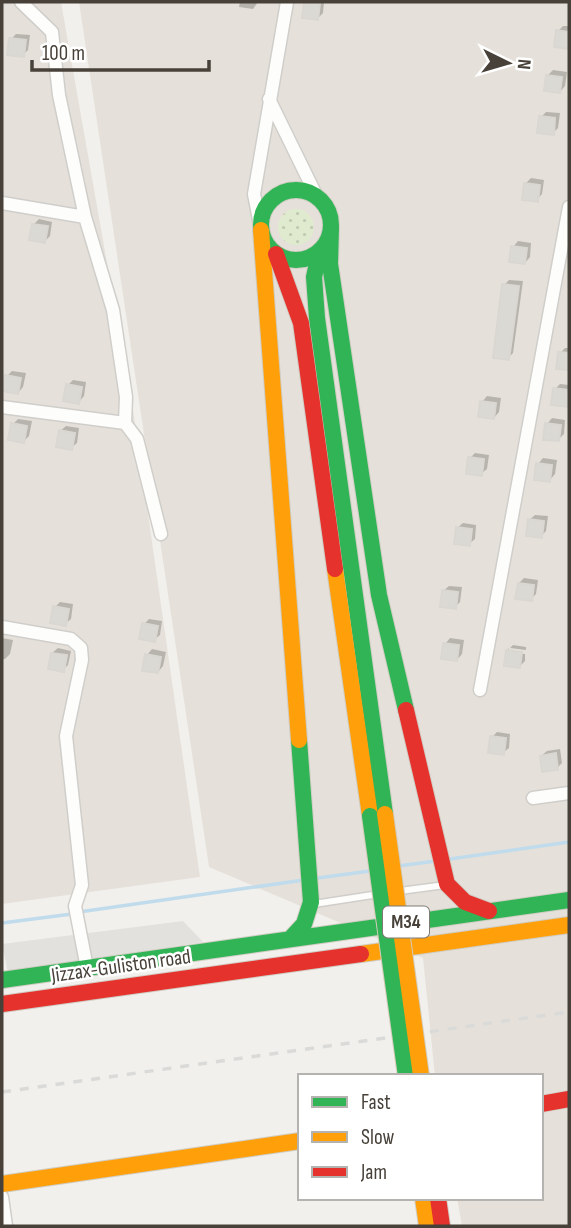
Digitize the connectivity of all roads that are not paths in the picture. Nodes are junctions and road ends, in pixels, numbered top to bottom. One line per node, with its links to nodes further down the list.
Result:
1 (21, 2): 7 (street)
2 (287, 2): 3 (street)
3 (269, 99): 4 (street); 9 (street)
4 (317, 197): 8 (main road); 9 (main road)
5 (2, 203): 7 (street)
6 (569, 207): 16 (street)
7 (85, 217): 13 (street)
8 (331, 226): 10 (main road); 20 (main road)
9 (261, 230): 11 (main road); 21 (main road)
10 (320, 250): 11 (main road); 19 (main road)
11 (276, 254): 19 (main road)
12 (2, 407): 13 (street)
13 (125, 423): 14 (street)
14 (161, 534)
15 (2, 627): 26 (street)
16 (480, 690)
17 (569, 793): 18 (street)
18 (534, 798)
19 (378, 815): 29 (main road, bridge); 30 (main road, bridge)
20 (446, 880): 21 (lane); 23 (main road)
21 (311, 900): 25 (main road)
22 (569, 900): 23 (main road, M34)
23 (489, 911): 25 (main road, M34)
24 (569, 925): 28 (main road, Jizzax-Guliston road / M34)
25 (291, 939): 26 (main road, Jizzax-Guliston road / M34)
26 (87, 968): 27 (main road, Jizzax-Guliston road / M34)
27 (2, 980)
28 (2, 1004)
29 (406, 1074)
30 (421, 1074)
31 (569, 1099): 32 (main road)
32 (543, 1104)
33 (298, 1141): 34 (main road)
34 (2, 1184)
35 (2, 1197): 38 (street)
36 (423, 1200): 39 (main road)
37 (438, 1200): 40 (main road)
38 (6, 1226)
39 (427, 1226)
40 (442, 1226)

